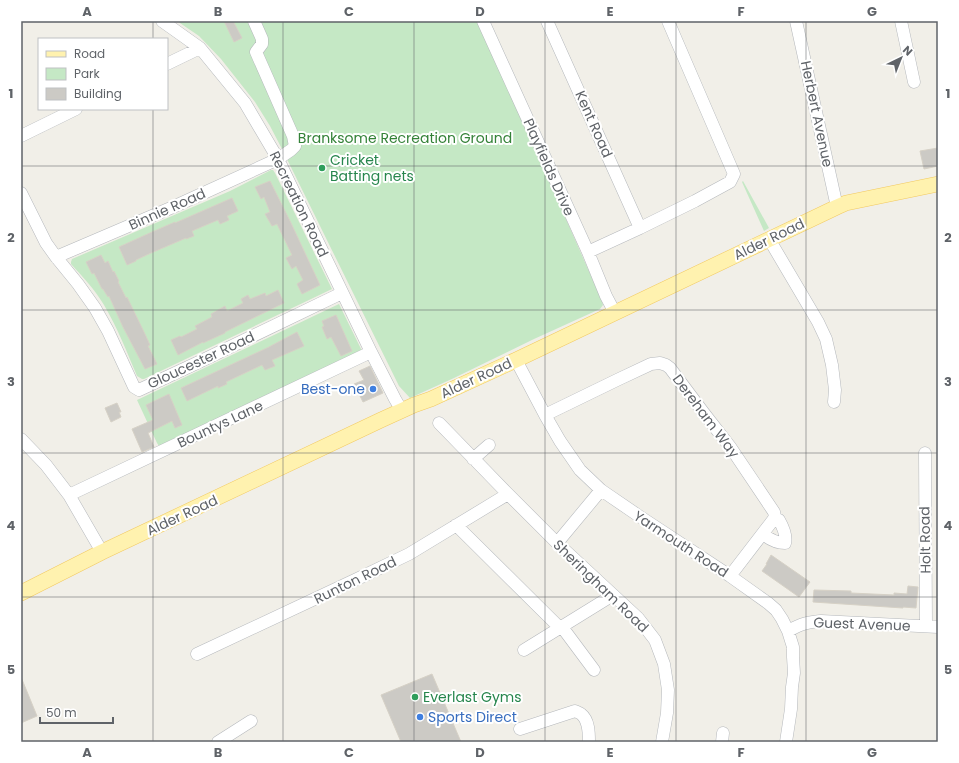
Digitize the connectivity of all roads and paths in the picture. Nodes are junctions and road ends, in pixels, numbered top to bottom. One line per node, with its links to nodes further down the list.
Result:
1 (162, 21): 8 (street, Recreation Road)
2 (254, 21): 13 (street, Binnie Road)
3 (483, 21): 19 (street, Playfields Drive)
4 (547, 21): 17 (street, Kent Road)
5 (668, 21): 17 (street)
6 (796, 21): 16 (street, Herbert Avenue)
7 (901, 21): 10 (street)
8 (200, 48): 9 (street); 13 (street, Recreation Road)
9 (168, 64)
10 (914, 82)
11 (74, 110): 12 (street)
12 (21, 136)
13 (278, 159): 20 (street, Binnie Road); 21 (street, Recreation Road)
14 (938, 184): 16 (main road, Alder Road)
15 (23, 201): 20 (street, Gloucester Road)
16 (837, 206): 18 (main road, Alder Road)
17 (640, 228): 19 (street)
18 (769, 239): 22 (main road, Alder Road); 25 (street)
19 (588, 252): 22 (street, Playfields Drive)
20 (56, 257): 21 (street, Gloucester Road)
21 (342, 293): 23 (street, Recreation Road)
22 (615, 313): 24 (main road, Alder Road)
23 (371, 352): 26 (street, Recreation Road); 35 (street, Bountys Lane)
24 (516, 360): 26 (main road, Alder Road); 27 (street, Yarmouth Road)
25 (834, 402)
26 (402, 411): 40 (main road, Alder Road)
27 (545, 415): 33 (street, Yarmouth Road); 36 (street, Dereham Way)
28 (439, 423): 32 (street, Sheringham Road)
29 (21, 439): 35 (street)
30 (489, 445): 32 (street)
31 (925, 453): 45 (street, Holt Road)
32 (473, 459): 34 (street, Sheringham Road)
33 (602, 490): 39 (street); 41 (street, Yarmouth Road)
34 (508, 494): 37 (street, Runton Road); 39 (street, Sheringham Road)
35 (69, 495): 40 (street)
36 (773, 520): 38 (street); 38 (street)
37 (456, 525): 44 (street); 48 (street, Runton Road)
38 (763, 534): 41 (street)
39 (557, 543): 43 (street, Sheringham Road)
40 (102, 552): 42 (main road, Alder Road)
41 (730, 576): 46 (street, Yarmouth Road)
42 (21, 593)
43 (613, 595): 44 (street); 54 (street, Sheringham Road)
44 (561, 627): 47 (street); 49 (street)
45 (932, 627): 46 (street, Guest Avenue)
46 (788, 631): 55 (street, Yarmouth Road)
47 (524, 650)
48 (197, 654)
49 (594, 670)
50 (251, 721): 52 (street)
51 (520, 729): 53 (street)
52 (219, 742)
53 (589, 742)
54 (662, 742)
55 (786, 742)

